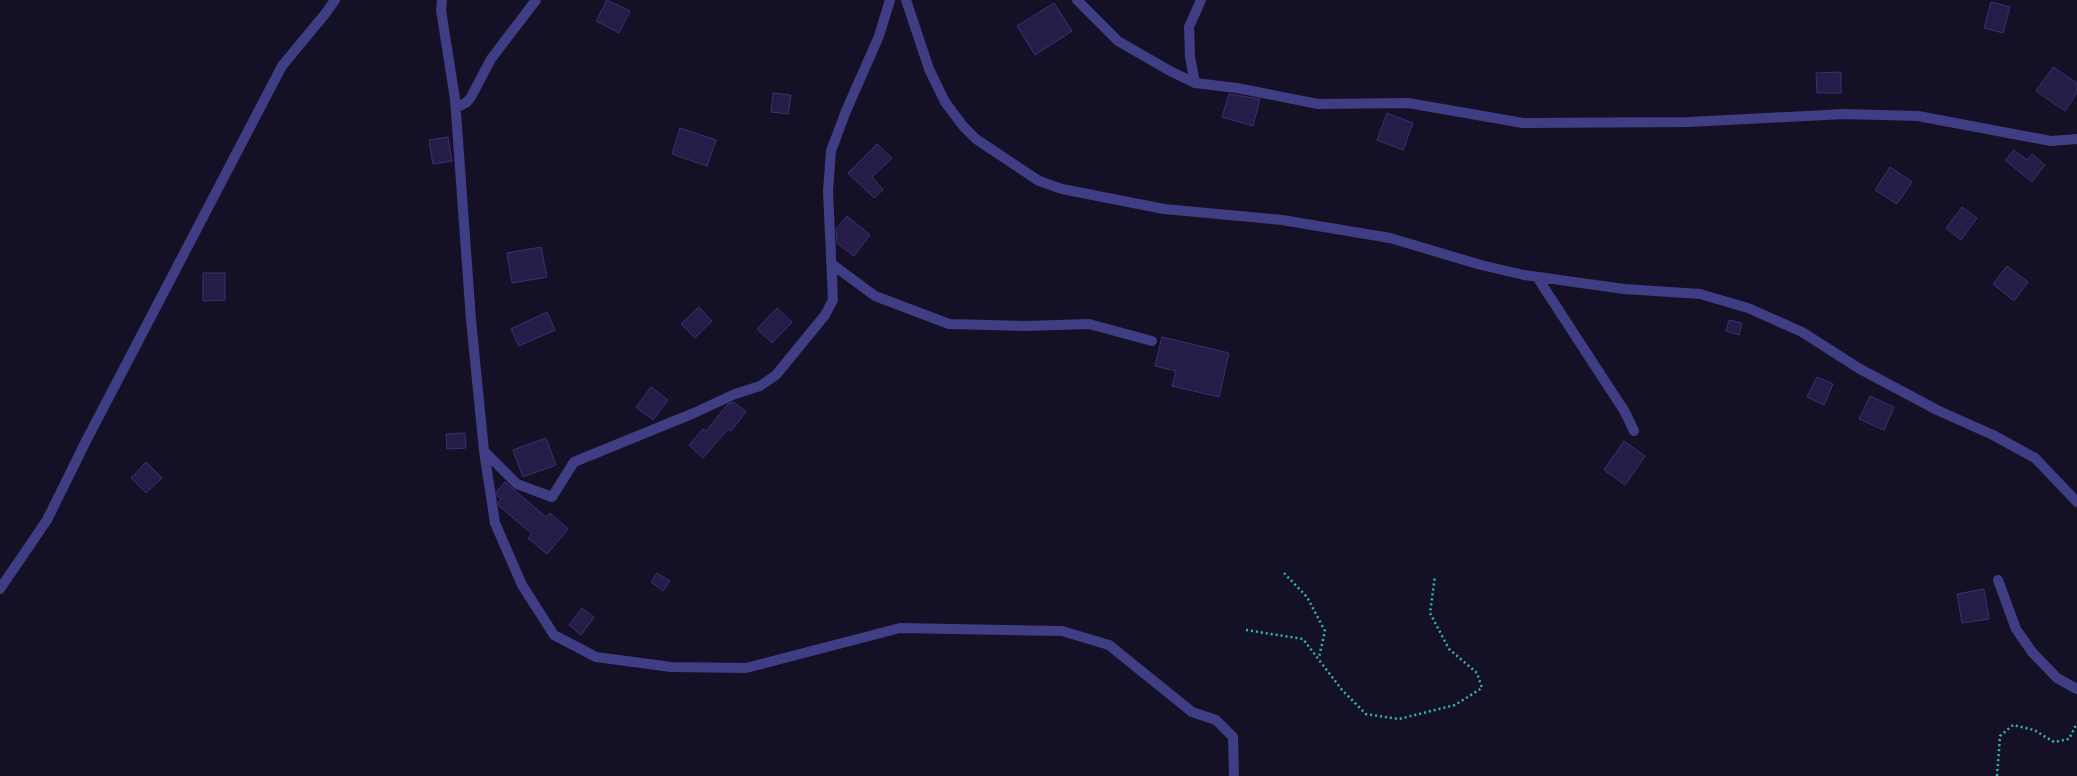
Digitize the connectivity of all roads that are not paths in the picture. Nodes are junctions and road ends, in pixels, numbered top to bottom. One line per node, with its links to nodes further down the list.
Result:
1 (335, 0): 18 (street)
2 (442, 0): 9 (street)
3 (536, 0): 9 (street)
4 (890, 0): 11 (street)
5 (906, 0): 12 (street)
6 (1077, 0): 8 (street)
7 (1202, 0): 8 (street)
8 (1195, 83): 10 (street)
9 (456, 108): 15 (street)
10 (2077, 139)
11 (833, 265): 13 (street); 15 (street)
12 (1537, 277): 14 (street); 16 (street)
13 (1152, 341)
14 (1634, 432)
15 (484, 451): 20 (street)
16 (2077, 502)
17 (1998, 580): 19 (street)
18 (0, 590)
19 (2077, 689)
20 (1234, 776)

